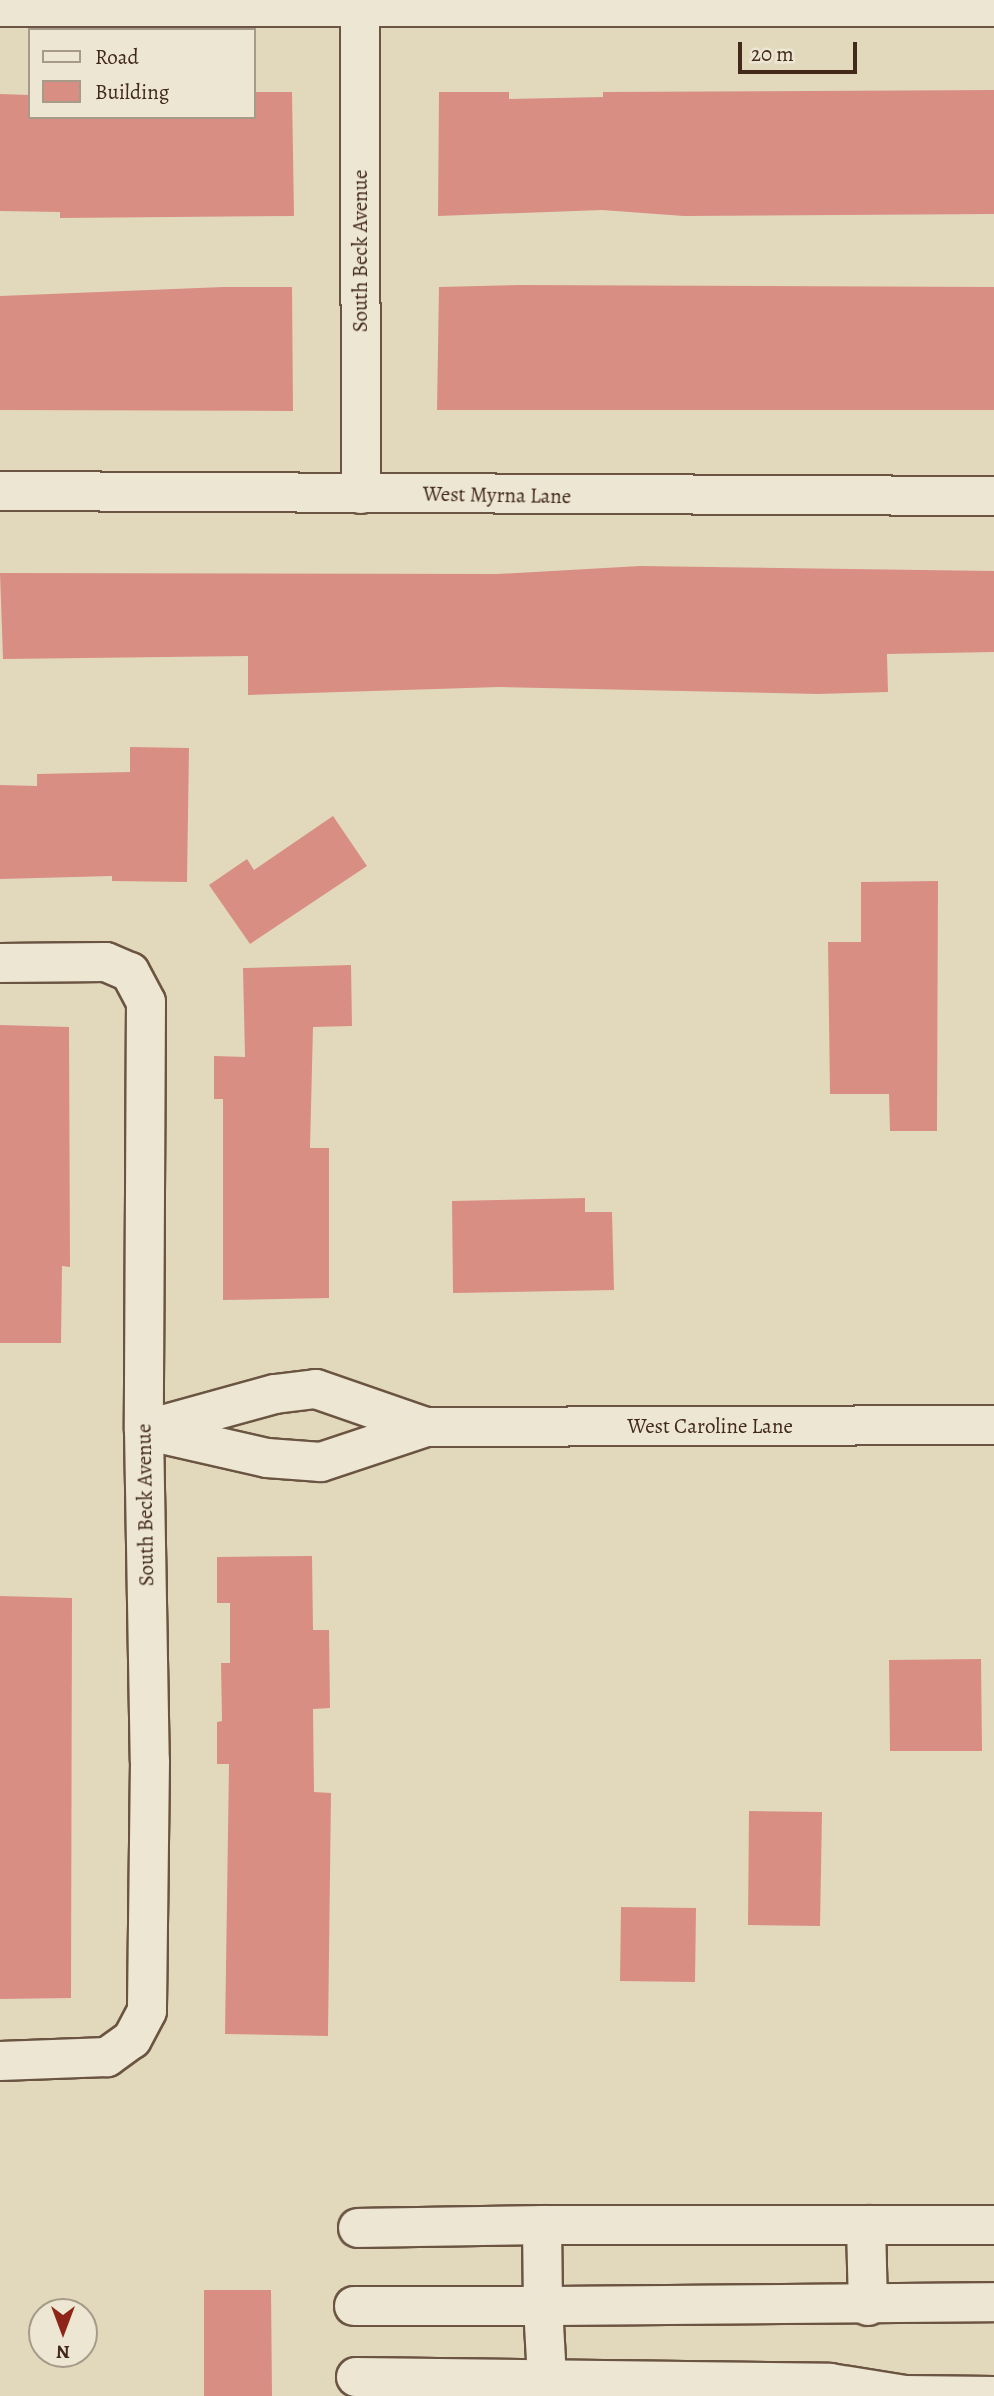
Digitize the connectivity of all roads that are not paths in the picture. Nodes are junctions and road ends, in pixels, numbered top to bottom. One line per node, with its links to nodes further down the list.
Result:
1 (0, 7): 3 (street)
2 (994, 7): 3 (street)
3 (360, 8): 5 (street, South Beck Avenue)
4 (0, 491): 5 (street, West Myrna Lane)
5 (361, 494): 6 (street, West Myrna Lane)
6 (994, 496)
7 (0, 963): 10 (street, South Beck Avenue)
8 (994, 1425): 9 (street, West Caroline Lane)
9 (426, 1427): 10 (street, West Caroline Lane); 10 (street, West Caroline Lane)
10 (144, 1430): 11 (street, South Beck Avenue)
11 (0, 2061)
12 (542, 2225): 13 (street); 15 (street); 18 (street)
13 (866, 2225): 14 (street); 19 (street)
14 (994, 2225)
15 (358, 2228)
16 (994, 2302): 19 (street)
17 (354, 2306): 18 (street)
18 (543, 2306): 19 (street); 21 (street)
19 (868, 2306)
20 (356, 2377): 21 (street)
21 (547, 2387): 22 (street)
22 (994, 2396)

